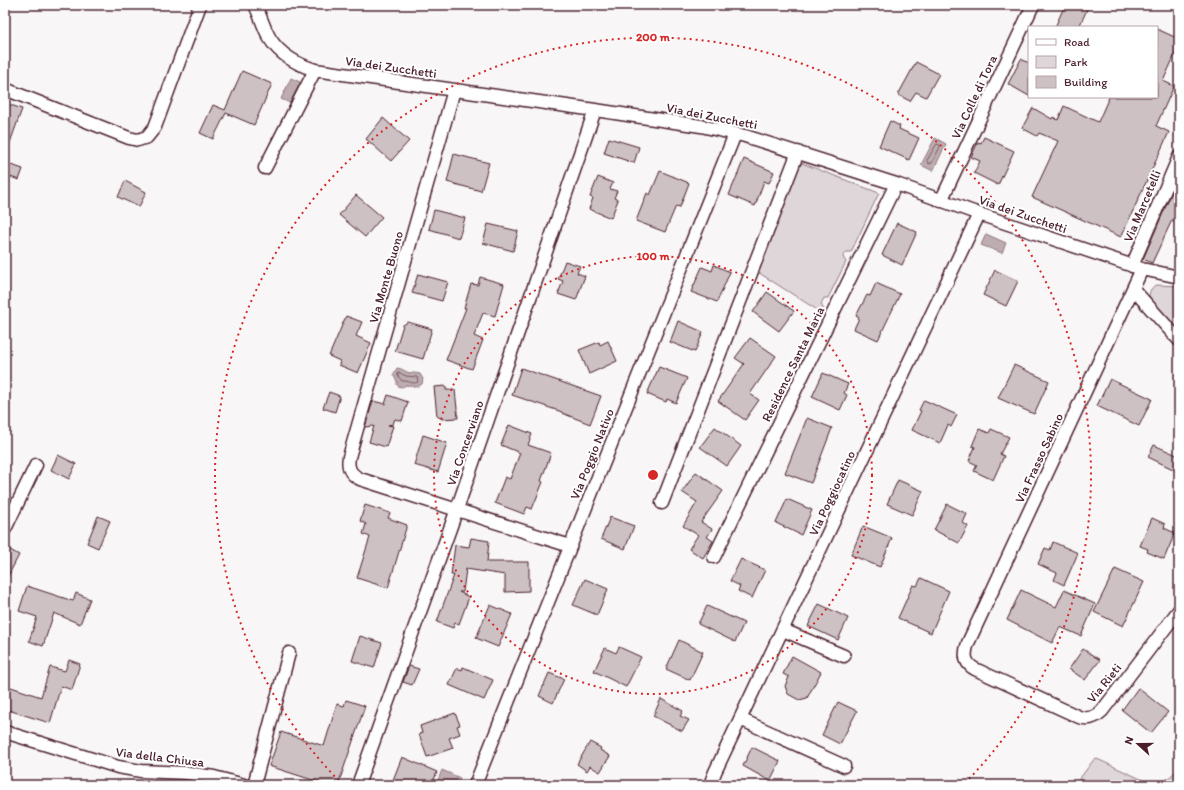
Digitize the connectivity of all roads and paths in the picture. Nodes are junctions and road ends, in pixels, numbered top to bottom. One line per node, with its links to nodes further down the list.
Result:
1 (200, 5): 5 (street)
2 (255, 5): 4 (street, Via dei Zucchetti)
3 (1033, 5): 13 (street, Via Colle di Tora)
4 (315, 70): 6 (street, Via dei Zucchetti); 11 (street)
5 (5, 89)
6 (454, 90): 7 (street, Via dei Zucchetti); 21 (street, Via Monte Buono)
7 (595, 110): 8 (street, Via dei Zucchetti); 21 (street, Via Concerviano)
8 (734, 134): 9 (street, Via dei Zucchetti); 23 (street, Via Poggio Nativo)
9 (798, 152): 12 (street, Via dei Zucchetti); 20 (street)
10 (1179, 157): 15 (street, Via Marcetelli)
11 (265, 168)
12 (896, 184): 13 (street, Via dei Zucchetti); 24 (street, Residence Santa Maria)
13 (941, 201): 14 (street, Via dei Zucchetti)
14 (980, 214): 15 (street, Via dei Zucchetti); 26 (street, Via Poggiocatino)
15 (1137, 268): 16 (street, Via dei Zucchetti); 17 (street, Via Frasso Sabino)
16 (1179, 277)
17 (1133, 290): 18 (street); 29 (street, Via Frasso Sabino)
18 (1179, 340)
19 (36, 465): 22 (street)
20 (662, 503)
21 (457, 510): 23 (street); 35 (street, Via Concerviano)
22 (5, 528)
23 (570, 546): 36 (street, Via Poggio Nativo)
24 (714, 557)
25 (1179, 610): 29 (street, Via Rieti)
26 (782, 630): 28 (street); 30 (street, Via Poggiocatino)
27 (289, 653): 34 (street)
28 (844, 656)
29 (966, 660)
30 (740, 719): 32 (street); 37 (street, Via Poggiocatino)
31 (5, 732): 33 (street, Via della Chiusa)
32 (844, 766)
33 (244, 785)
34 (254, 785)
35 (358, 785)
36 (475, 785)
37 (710, 785)

